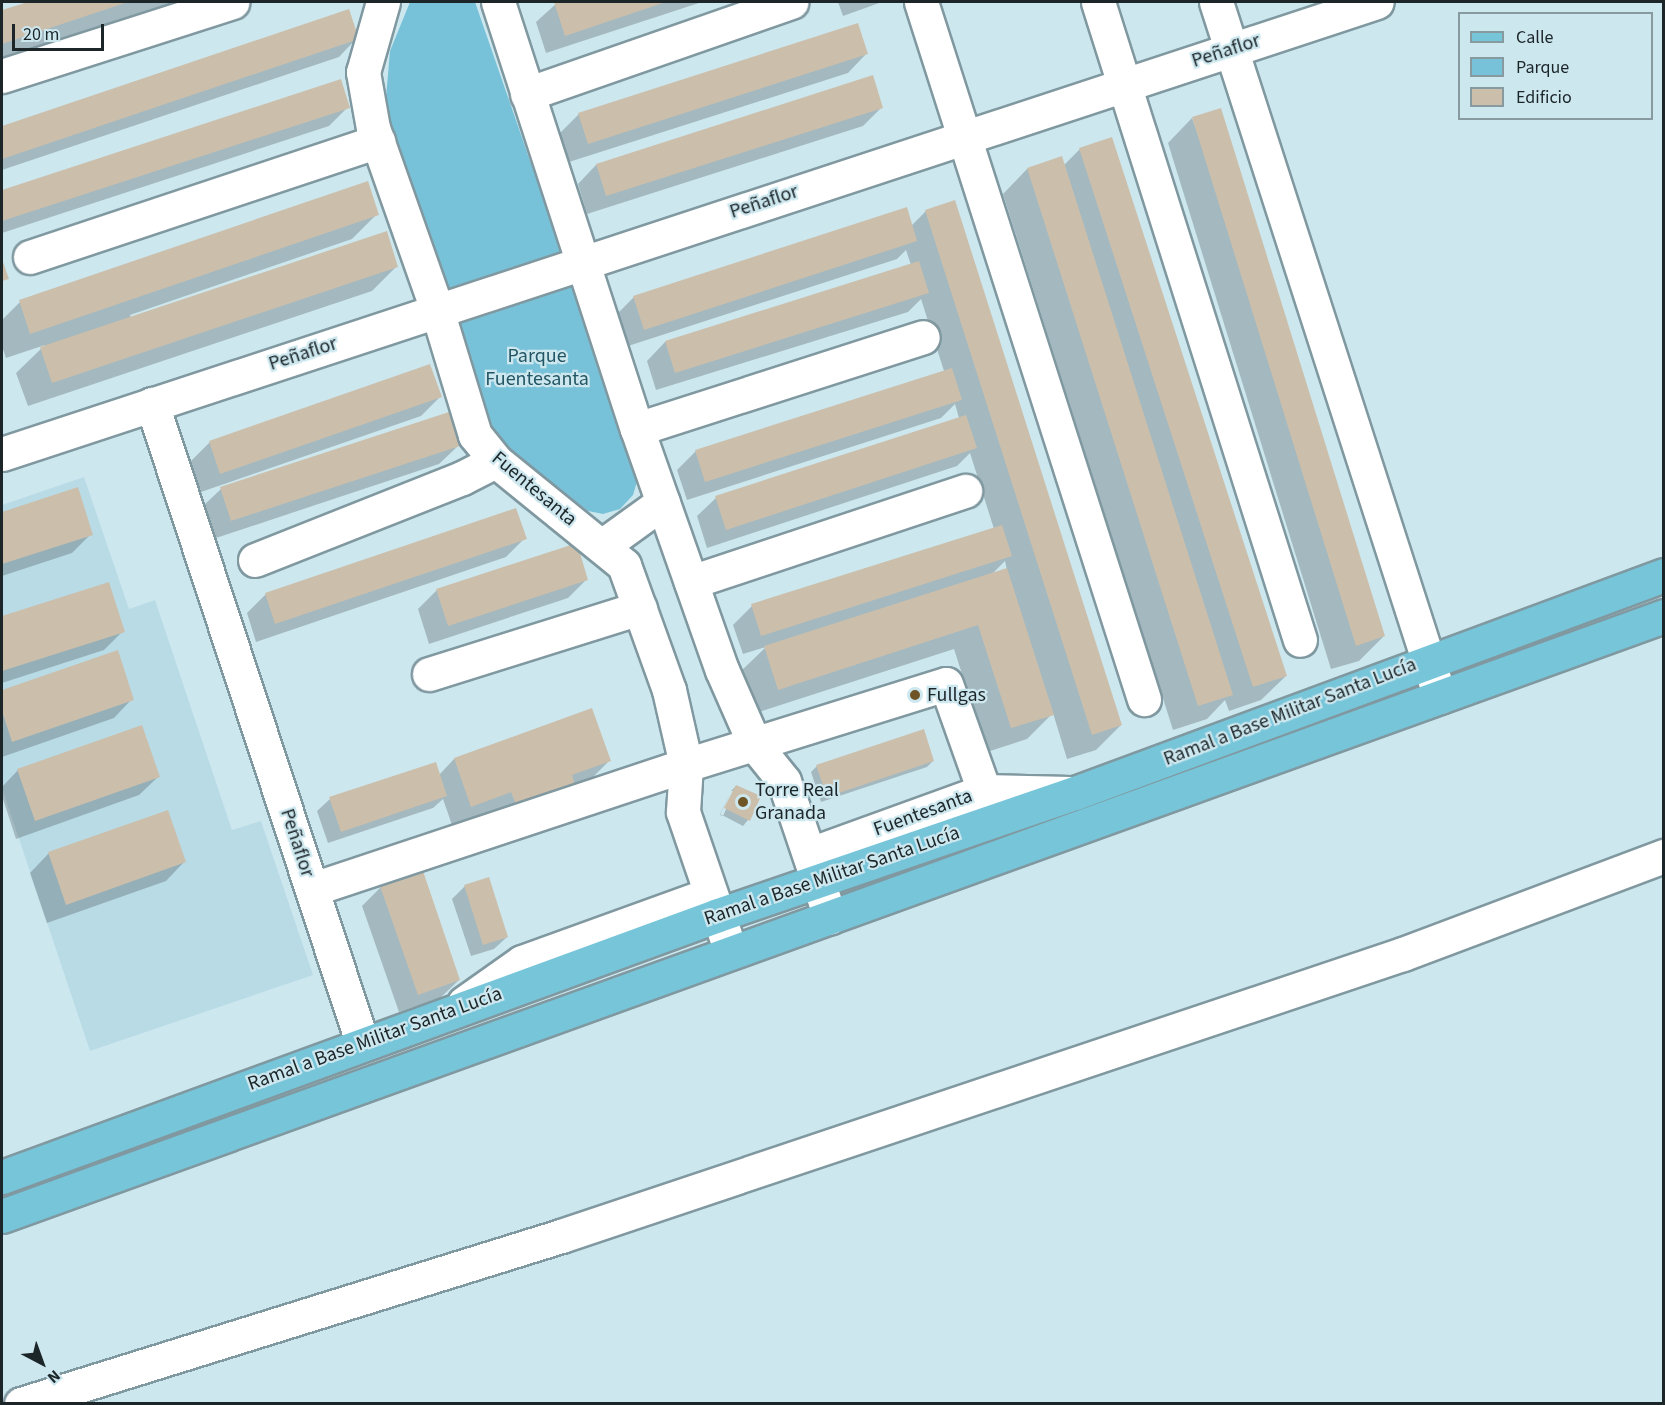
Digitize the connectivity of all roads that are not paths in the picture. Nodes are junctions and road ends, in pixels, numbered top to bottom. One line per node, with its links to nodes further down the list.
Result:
1 (232, 2): 10 (street)
2 (383, 2): 14 (street, Fuentesanta)
3 (498, 2): 12 (street)
4 (791, 2): 12 (street)
5 (921, 2): 13 (street)
6 (1098, 2): 11 (street)
7 (1215, 2): 9 (street)
8 (1377, 2): 9 (street, Peñaflor)
9 (1232, 50): 11 (street, Peñaflor); 32 (street)
10 (2, 76)
11 (1125, 85): 13 (street, Peñaflor); 31 (street)
12 (527, 93): 16 (street)
13 (963, 136): 16 (street, Peñaflor); 35 (street)
14 (378, 141): 15 (street); 17 (street, Fuentesanta)
15 (30, 257)
16 (582, 263): 17 (street, Peñaflor); 20 (street)
17 (437, 310): 19 (street, Peñaflor); 22 (street, Fuentesanta)
18 (923, 337): 20 (street)
19 (152, 404): 21 (street, Peñaflor); 42 (street, Peñaflor)
20 (637, 429): 24 (street)
21 (2, 454)
22 (496, 461): 25 (street, Fuentesanta); 26 (street)
23 (965, 491): 28 (street)
24 (663, 502): 25 (street); 28 (street)
25 (602, 546): 29 (street, Fuentesanta)
26 (255, 560)
27 (1664, 574): 32 (main road, Ramal a Base Militar Santa Lucía)
28 (691, 582): 36 (street)
29 (640, 608): 33 (street); 37 (street, Fuentesanta)
30 (1664, 616): 34 (main road, Ramal a Base Militar Santa Lucía)
31 (1300, 640)
32 (1428, 660): 34 (street); 39 (main road, Ramal a Base Militar Santa Lucía)
33 (429, 674)
34 (1440, 697): 44 (main road, Ramal a Base Militar Santa Lucía)
35 (1144, 699)
36 (754, 745): 37 (street); 38 (street); 41 (street)
37 (687, 765): 42 (street); 43 (street, Fuentesanta)
38 (984, 791): 39 (street, Fuentesanta); 41 (street, Fuentesanta)
39 (1075, 793): 41 (main road, Ramal a Base Militar Santa Lucía)
40 (1664, 855): 49 (street)
41 (814, 867): 43 (main road, Ramal a Base Militar Santa Lucía); 44 (street)
42 (312, 889): 46 (street, Peñaflor)
43 (714, 904): 45 (street, Fuentesanta); 46 (main road, Ramal a Base Militar Santa Lucía)
44 (830, 917): 45 (main road, Ramal a Base Militar Santa Lucía)
45 (730, 952): 48 (main road, Ramal a Base Militar Santa Lucía)
46 (362, 1042): 47 (main road, Ramal a Base Militar Santa Lucía)
47 (2, 1177)
48 (2, 1216)
49 (21, 1404)

